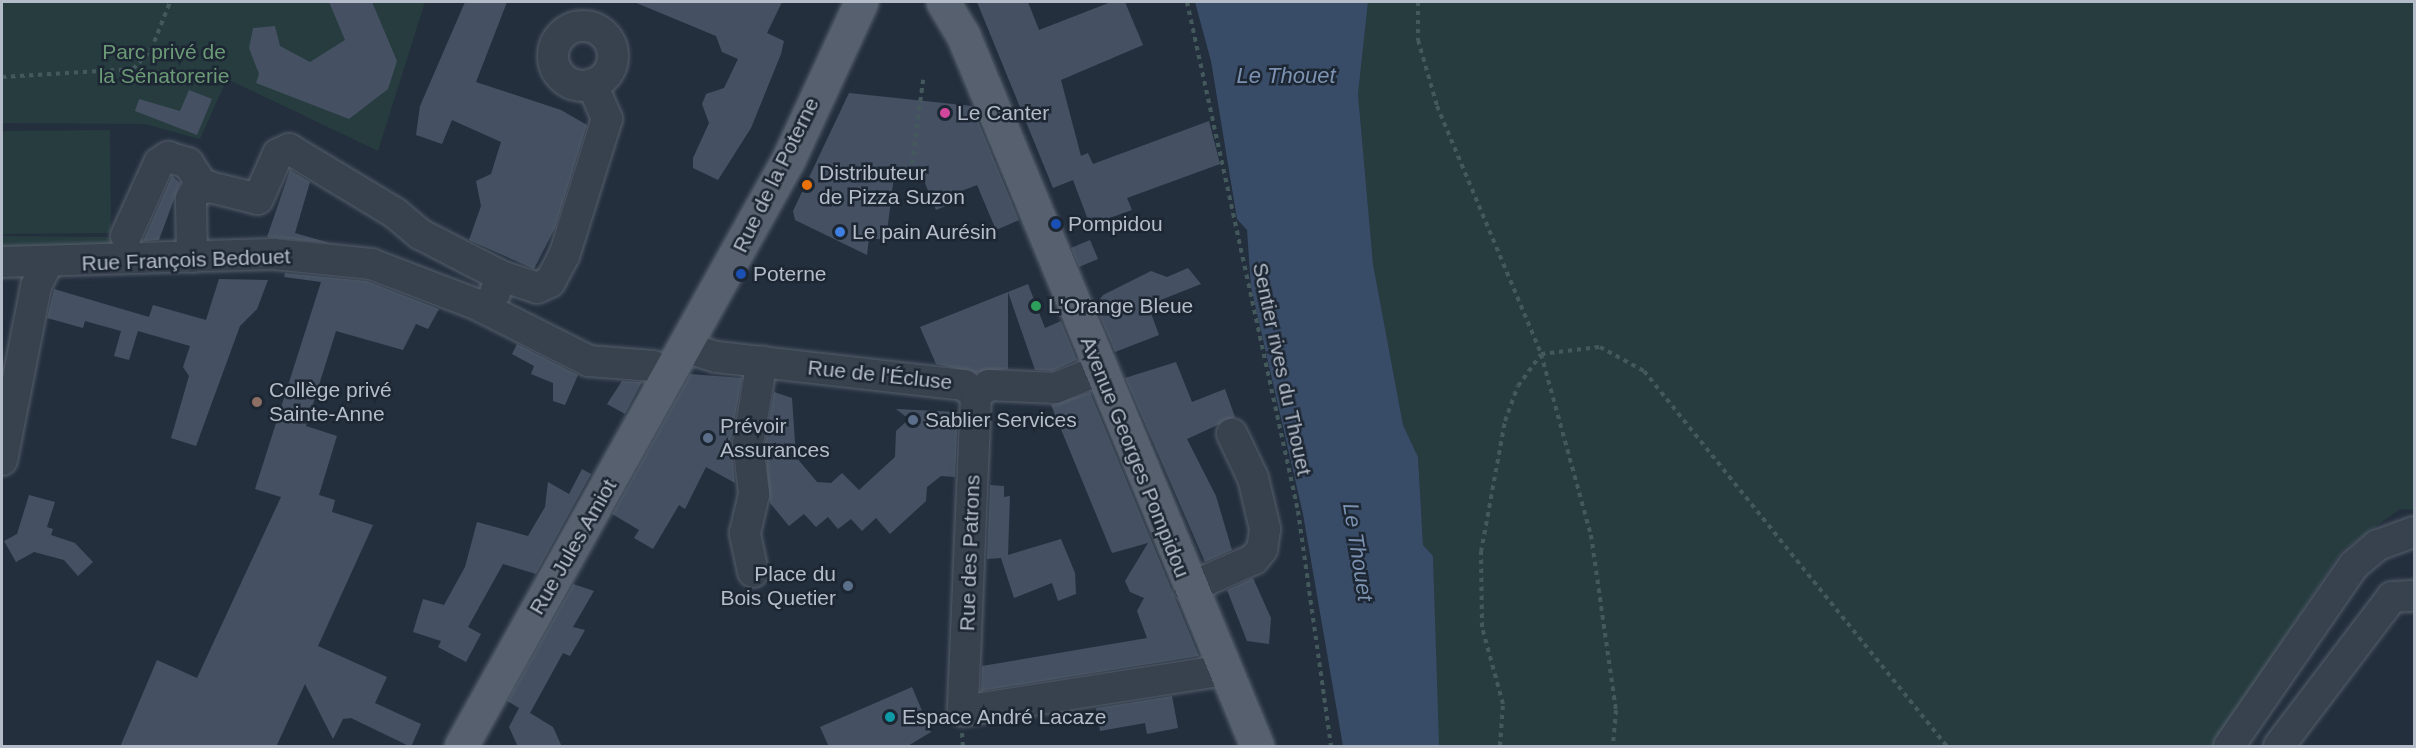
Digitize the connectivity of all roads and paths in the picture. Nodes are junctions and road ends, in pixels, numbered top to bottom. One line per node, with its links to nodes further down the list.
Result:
1 (170, 2): 6 (path)
2 (861, 2): 18 (main road, Rue de la Poterne)
3 (943, 2): 20 (main road, Avenue Georges Pompidou)
4 (1187, 2): 31 (path, Sentier rives du Thouet)
5 (1418, 2): 17 (path)
6 (2, 77)
7 (923, 80): 9 (path)
8 (592, 84): 15 (street)
9 (911, 174)
10 (203, 186): 11 (street); 12 (street); 15 (street)
11 (126, 236)
12 (192, 258): 13 (street, Rue François Bedouet); 16 (street, Rue François Bedouet)
13 (47, 264): 14 (street, Rue François Bedouet); 23 (street)
14 (6, 266)
15 (501, 276): 16 (street)
16 (489, 310): 18 (street, Rue François Bedouet)
17 (1540, 354): 32 (path); 33 (path); 34 (path)
18 (680, 360): 19 (street, Rue de l'Écluse); 29 (main road, Rue Jules Amiot)
19 (762, 361): 21 (street, Rue de l'Écluse); 25 (street)
20 (1100, 370): 21 (street, Rue de l'Écluse); 26 (main road, Avenue Georges Pompidou)
21 (976, 395): 28 (street, Rue des Patrons)
22 (1232, 434): 26 (street)
23 (2, 460)
24 (2415, 532): 35 (street)
25 (753, 572)
26 (1189, 588): 28 (main road, Avenue Georges Pompidou)
27 (2415, 596): 36 (street)
28 (1224, 669): 30 (main road, Avenue Georges Pompidou)
29 (461, 747)
30 (1257, 747)
31 (1332, 747)
32 (1500, 747)
33 (1613, 747)
34 (1947, 747)
35 (2229, 747)
36 (2279, 747)

